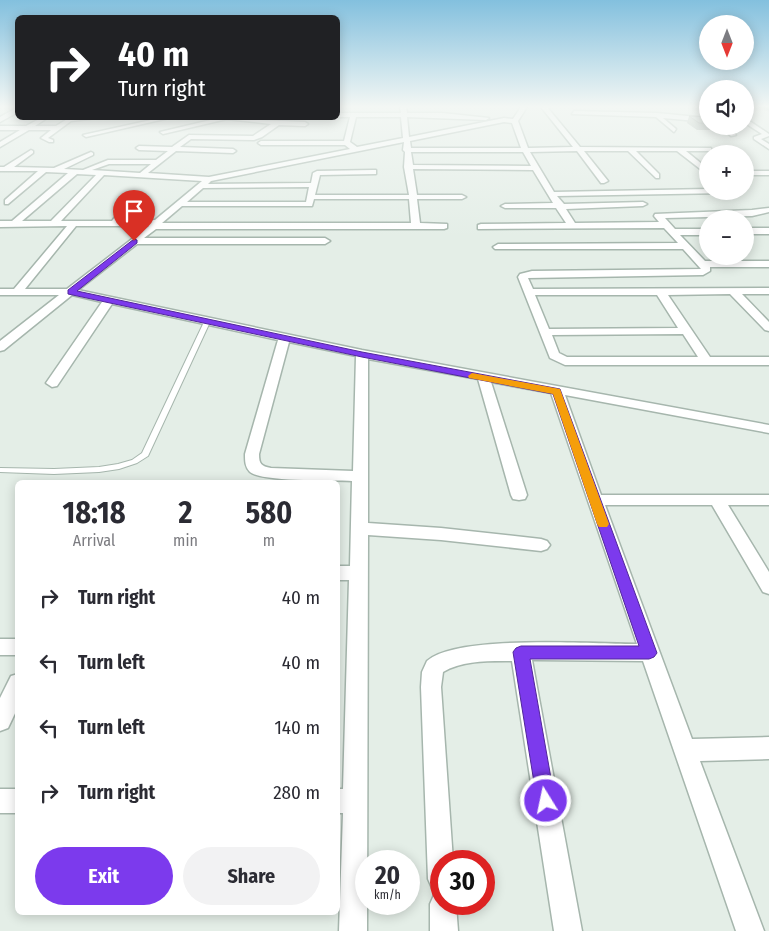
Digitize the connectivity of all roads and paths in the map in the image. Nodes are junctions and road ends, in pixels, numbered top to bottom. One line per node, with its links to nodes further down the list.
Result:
1 (170, 150): 12 (street)
2 (216, 150): 9 (street)
3 (354, 150): 19 (street)
4 (406, 150): 15 (street)
5 (527, 150): 16 (street)
6 (578, 150): 28 (street)
7 (631, 150): 25 (street)
8 (680, 150): 14 (street)
9 (233, 151)
10 (31, 152): 17 (street)
11 (91, 154): 18 (street)
12 (158, 162): 20 (street); 24 (street)
13 (262, 162): 19 (street)
14 (699, 166)
15 (408, 167): 16 (street); 34 (street)
16 (536, 168): 32 (street)
17 (3, 169): 18 (street)
18 (49, 170): 20 (street); 36 (street)
19 (249, 171): 26 (street)
20 (78, 172): 22 (street); 44 (street)
21 (373, 172): 29 (street)
22 (102, 173): 24 (street); 45 (street)
23 (765, 173): 27 (street)
24 (143, 174): 26 (street)
25 (656, 176)
26 (209, 179): 30 (street)
27 (769, 179)
28 (604, 181)
29 (314, 185): 30 (street); 33 (street)
30 (201, 186): 38 (street)
31 (699, 191): 32 (street)
32 (553, 194): 41 (street)
33 (312, 197): 34 (street); 38 (street)
34 (412, 197): 35 (street); 49 (street)
35 (462, 197)
36 (8, 202)
37 (131, 202): 47 (street)
38 (181, 204): 48 (street)
39 (643, 204): 41 (street)
40 (505, 206): 41 (street)
41 (560, 206): 51 (street)
42 (769, 210): 53 (street)
43 (0, 224): 44 (street)
44 (14, 224): 45 (street)
45 (52, 224): 46 (street)
46 (73, 224): 47 (street); 69 (street)
47 (115, 224): 48 (street)
48 (156, 225): 49 (street); 57 (street)
49 (416, 226): 50 (street)
50 (444, 226)
51 (572, 226): 52 (street); 53 (street)
52 (481, 227)
53 (669, 229): 54 (street); 59 (street)
54 (699, 231)
55 (754, 231): 56 (street)
56 (769, 231)
57 (134, 241): 58 (street); 70 (street)
58 (325, 241)
59 (684, 246): 60 (street); 61 (street)
60 (498, 247)
61 (699, 261)
62 (754, 264): 63 (street)
63 (769, 264)
64 (703, 265): 71 (street)
65 (660, 291): 66 (street); 71 (street); 76 (street)
66 (733, 291): 67 (street); 73 (street)
67 (769, 291)
68 (0, 292): 69 (street)
69 (17, 292): 70 (street)
70 (71, 292): 72 (street); 79 (street)
71 (530, 292): 77 (street)
72 (109, 300): 74 (street); 84 (street)
73 (765, 319): 75 (street)
74 (207, 322): 78 (street); 87 (lane)
75 (769, 328)
76 (686, 331): 77 (street); 81 (street)
77 (545, 332): 81 (street)
78 (284, 338): 80 (street); 88 (street)
79 (0, 347)
80 (362, 354): 83 (street); 88 (street)
81 (706, 361): 82 (street)
82 (769, 361)
83 (484, 378): 85 (street); 89 (street)
84 (52, 383)
85 (557, 391): 86 (street); 90 (street)
86 (769, 429)
87 (0, 470)
88 (360, 476): 93 (street)
89 (519, 495)
90 (594, 500): 91 (street); 101 (street)
91 (717, 500): 92 (street); 97 (street)
92 (769, 500)
93 (359, 528): 94 (street); 95 (street)
94 (542, 545)
95 (358, 573): 96 (street); 108 (street)
96 (340, 574)
97 (769, 587)
98 (0, 647): 99 (street)
99 (15, 647)
100 (521, 652): 101 (street); 109 (street); 113 (street)
101 (649, 653): 105 (street)
102 (15, 689): 103 (street)
103 (0, 721)
104 (769, 748): 105 (street)
105 (687, 750): 114 (street)
106 (0, 801): 107 (street)
107 (15, 801)
108 (346, 801): 111 (street)
109 (440, 850)
110 (443, 915): 112 (street)
111 (353, 931)
112 (444, 931)
113 (568, 931)
114 (750, 931)

